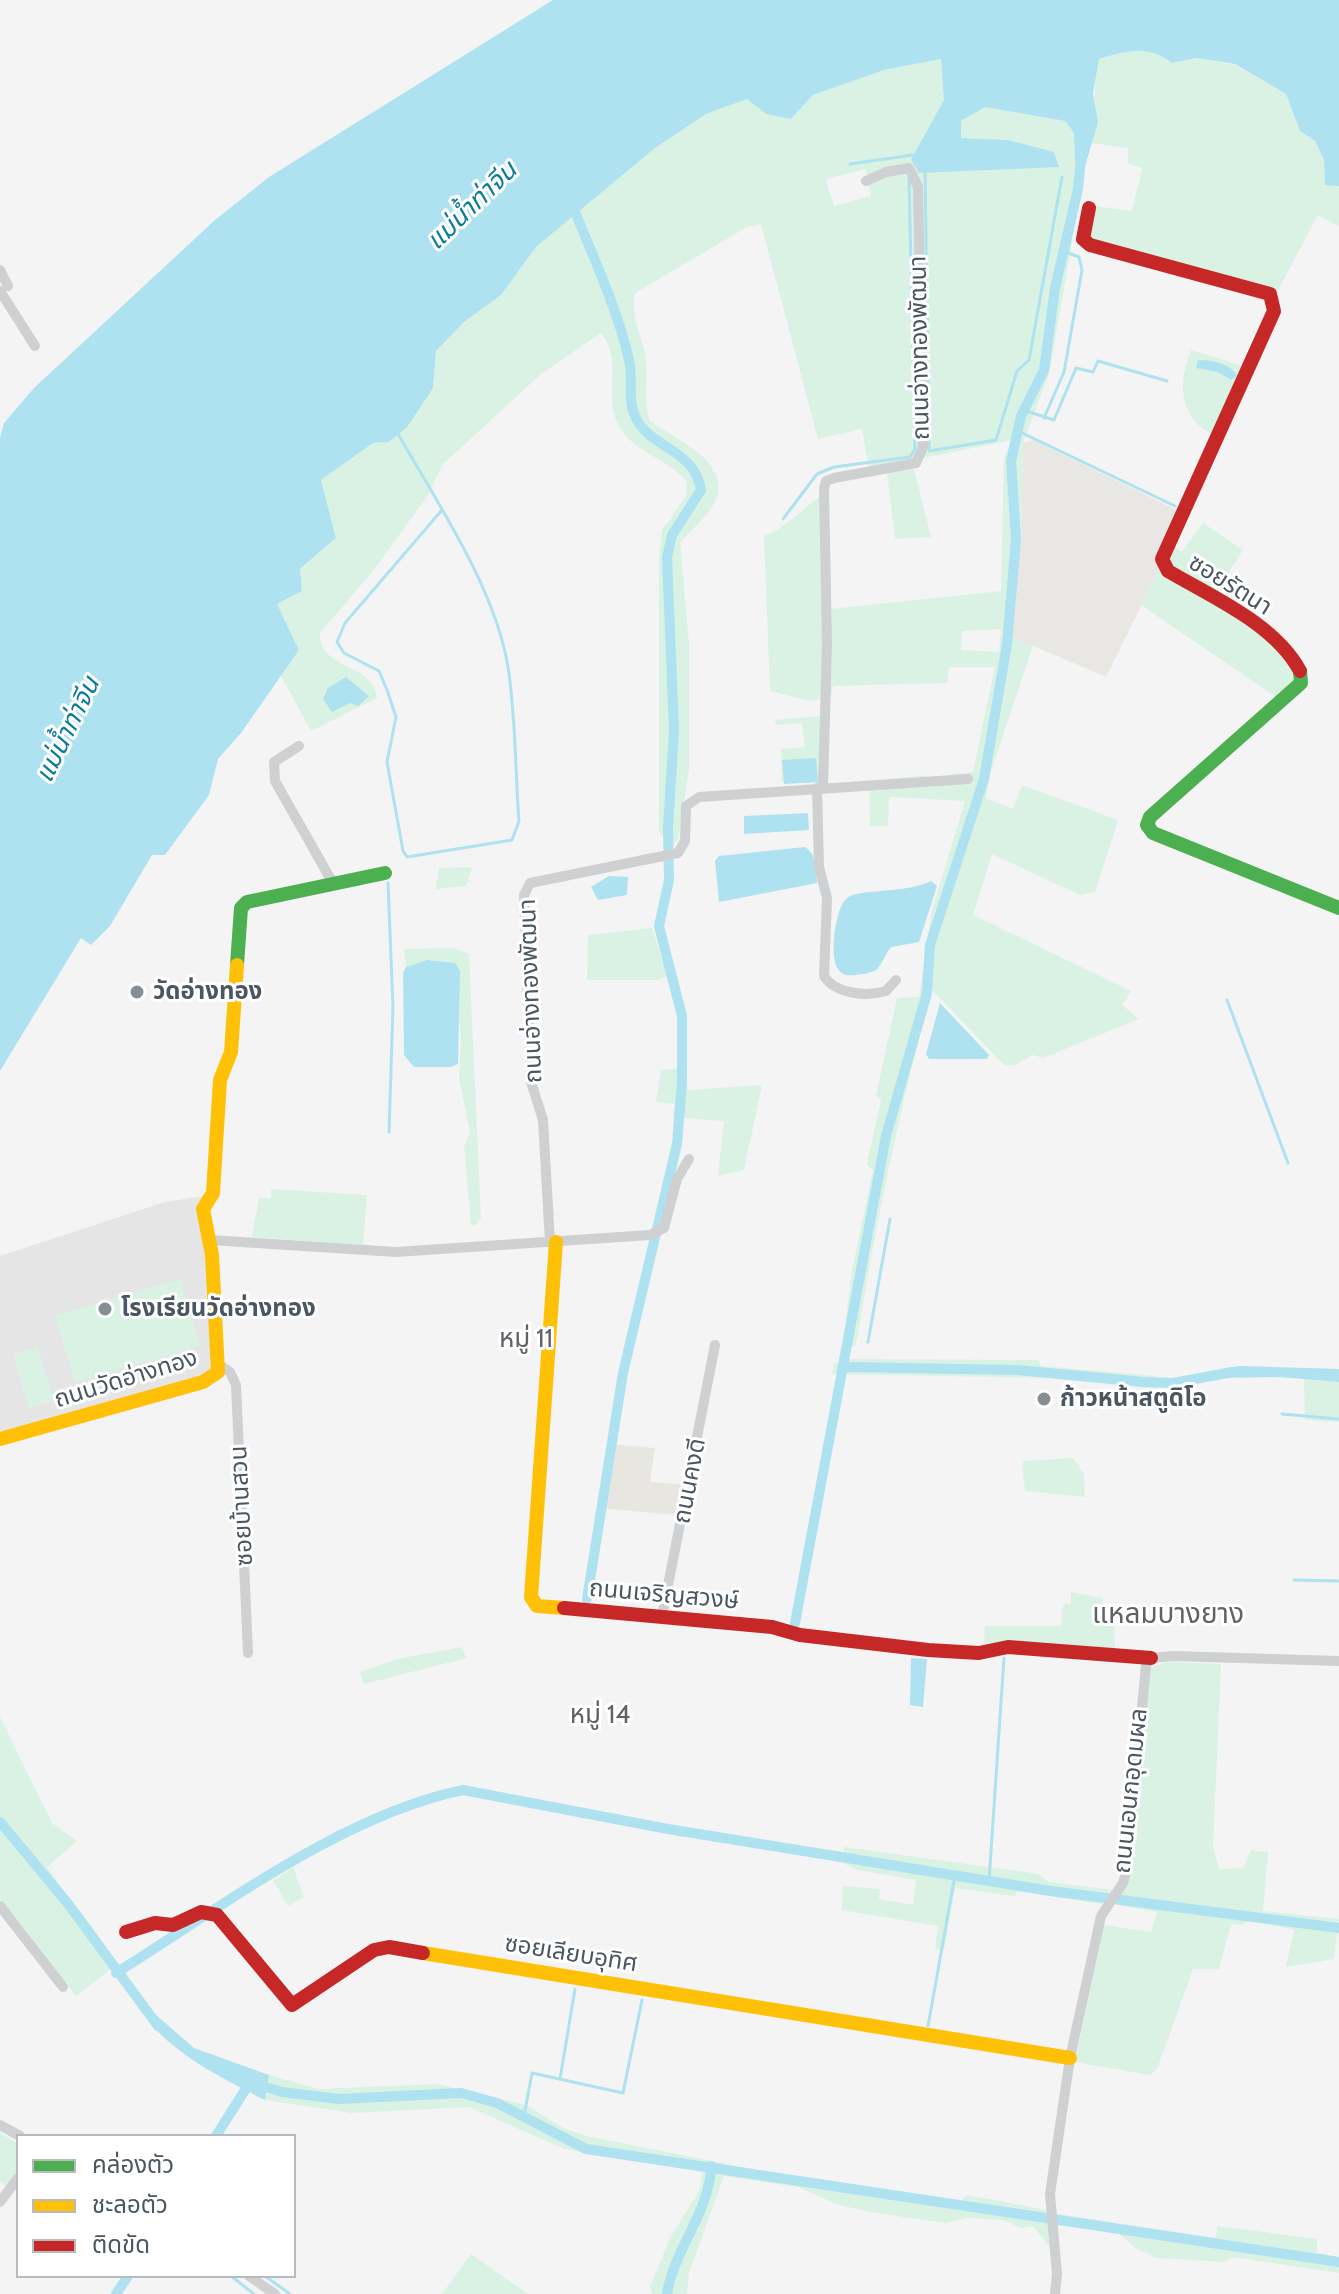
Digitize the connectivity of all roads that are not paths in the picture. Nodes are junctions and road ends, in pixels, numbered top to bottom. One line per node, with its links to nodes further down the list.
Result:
1 (866, 181): 8 (street, ถนนอ่างทองพัฒนา)
2 (1089, 208): 11 (street, ซอยรัตนา)
3 (0, 270): 4 (street)
4 (4, 288): 5 (street)
5 (35, 346)
6 (299, 746): 10 (street)
7 (968, 779): 8 (street, ถนนอ่างทองพัฒนา)
8 (820, 789): 12 (street, ถนนอ่างทองพัฒนา); 15 (street, ถนนอ่างทองพัฒนา)
9 (385, 873): 10 (street, ถนนวัดอ่างทอง)
10 (334, 885): 14 (street, ถนนวัดอ่างทอง)
11 (1339, 908)
12 (896, 980)
13 (689, 1159): 15 (street)
14 (210, 1240): 15 (street); 17 (street, ถนนวัดอ่างทอง)
15 (553, 1242): 19 (street, ถนนเจริญสวงษ์)
16 (715, 1345): 19 (street, ถนนคงดี)
17 (221, 1366): 18 (street, ถนนวัดอ่างทอง); 20 (street, ซอยบ้านสวน)
18 (0, 1439)
19 (662, 1616): 21 (street, ถนนเจริญสวงษ์)
20 (248, 1653)
21 (1151, 1658): 22 (street); 26 (street, ถนนเอนกอุดมผล)
22 (1339, 1661)
23 (0, 1906): 25 (street)
24 (126, 1932): 26 (street, ซอยเลียบอุทิศ)
25 (63, 1987)
26 (1070, 2058): 31 (street, ถนนเอนกอุดมผล)
27 (16, 2181): 28 (street)
28 (0, 2202)
29 (252, 2278): 30 (street)
30 (275, 2294)
31 (1055, 2294)

